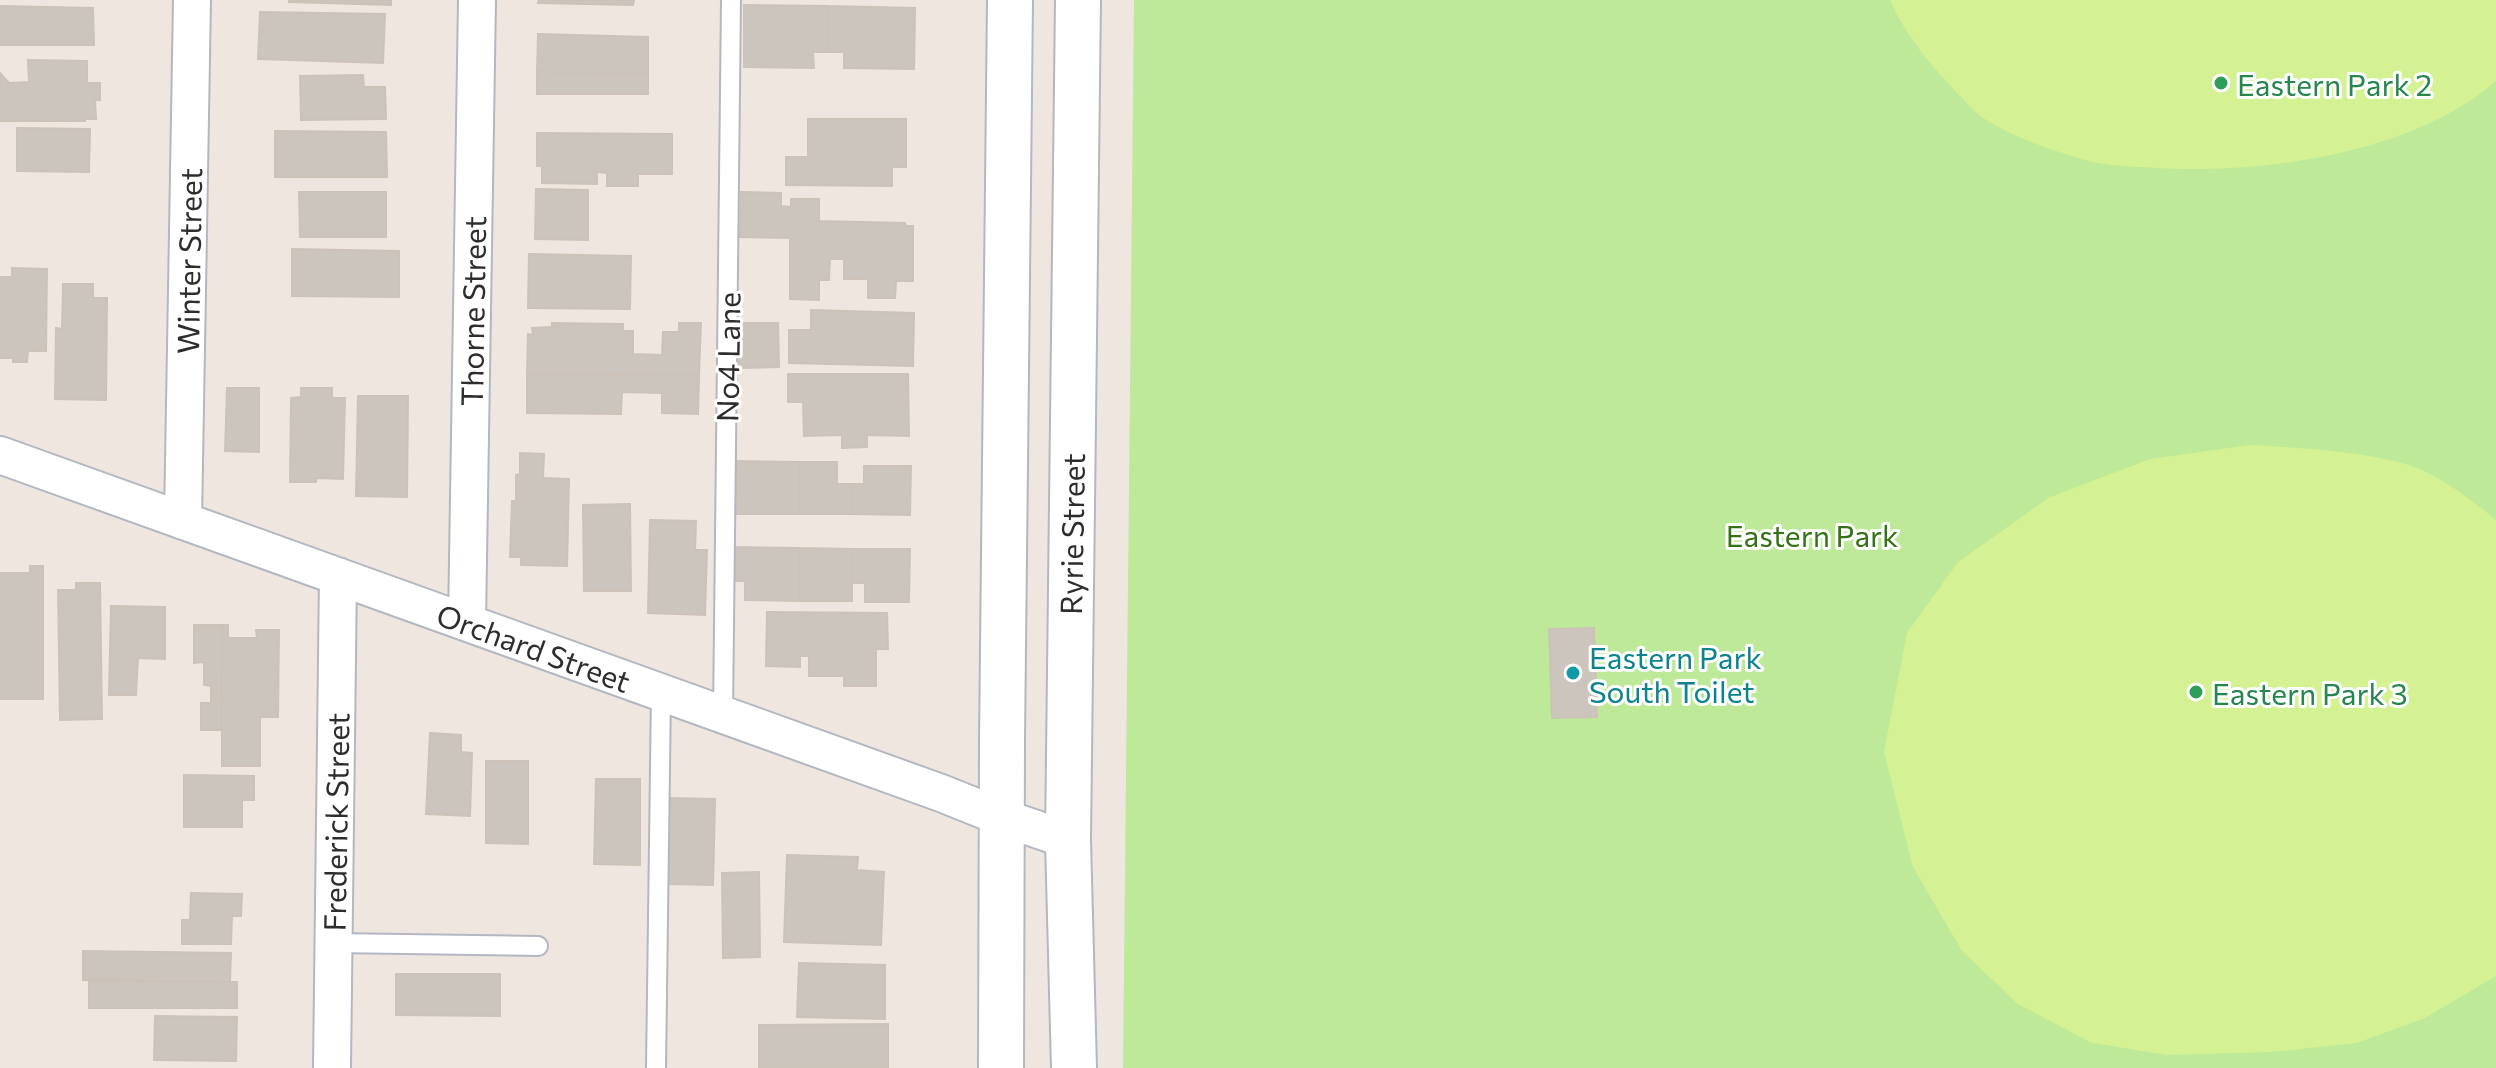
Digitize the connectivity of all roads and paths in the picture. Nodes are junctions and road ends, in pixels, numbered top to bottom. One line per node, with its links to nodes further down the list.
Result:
1 (192, 0): 8 (street, Winter Street)
2 (477, 0): 10 (street, Thorne Street)
3 (731, 0): 12 (lane, No4 Lane)
4 (1010, 0): 13 (main road)
5 (1078, 0): 14 (main road, Ryrie Street)
6 (0, 455): 7 (lane); 8 (street, Orchard Street)
7 (0, 467)
8 (183, 521): 9 (street, Orchard Street)
9 (338, 576): 10 (street, Orchard Street); 15 (street, Frederick Street)
10 (467, 622): 11 (street, Orchard Street)
11 (661, 693): 12 (street, Orchard Street); 18 (lane)
12 (723, 715): 13 (street, Orchard Street)
13 (1001, 817): 14 (street, Orchard Street); 19 (main road)
14 (1068, 840): 20 (main road, Ryrie Street)
15 (333, 943): 16 (lane); 17 (street, Frederick Street)
16 (538, 946)
17 (332, 1068)
18 (656, 1068)
19 (1001, 1068)
20 (1074, 1068)

